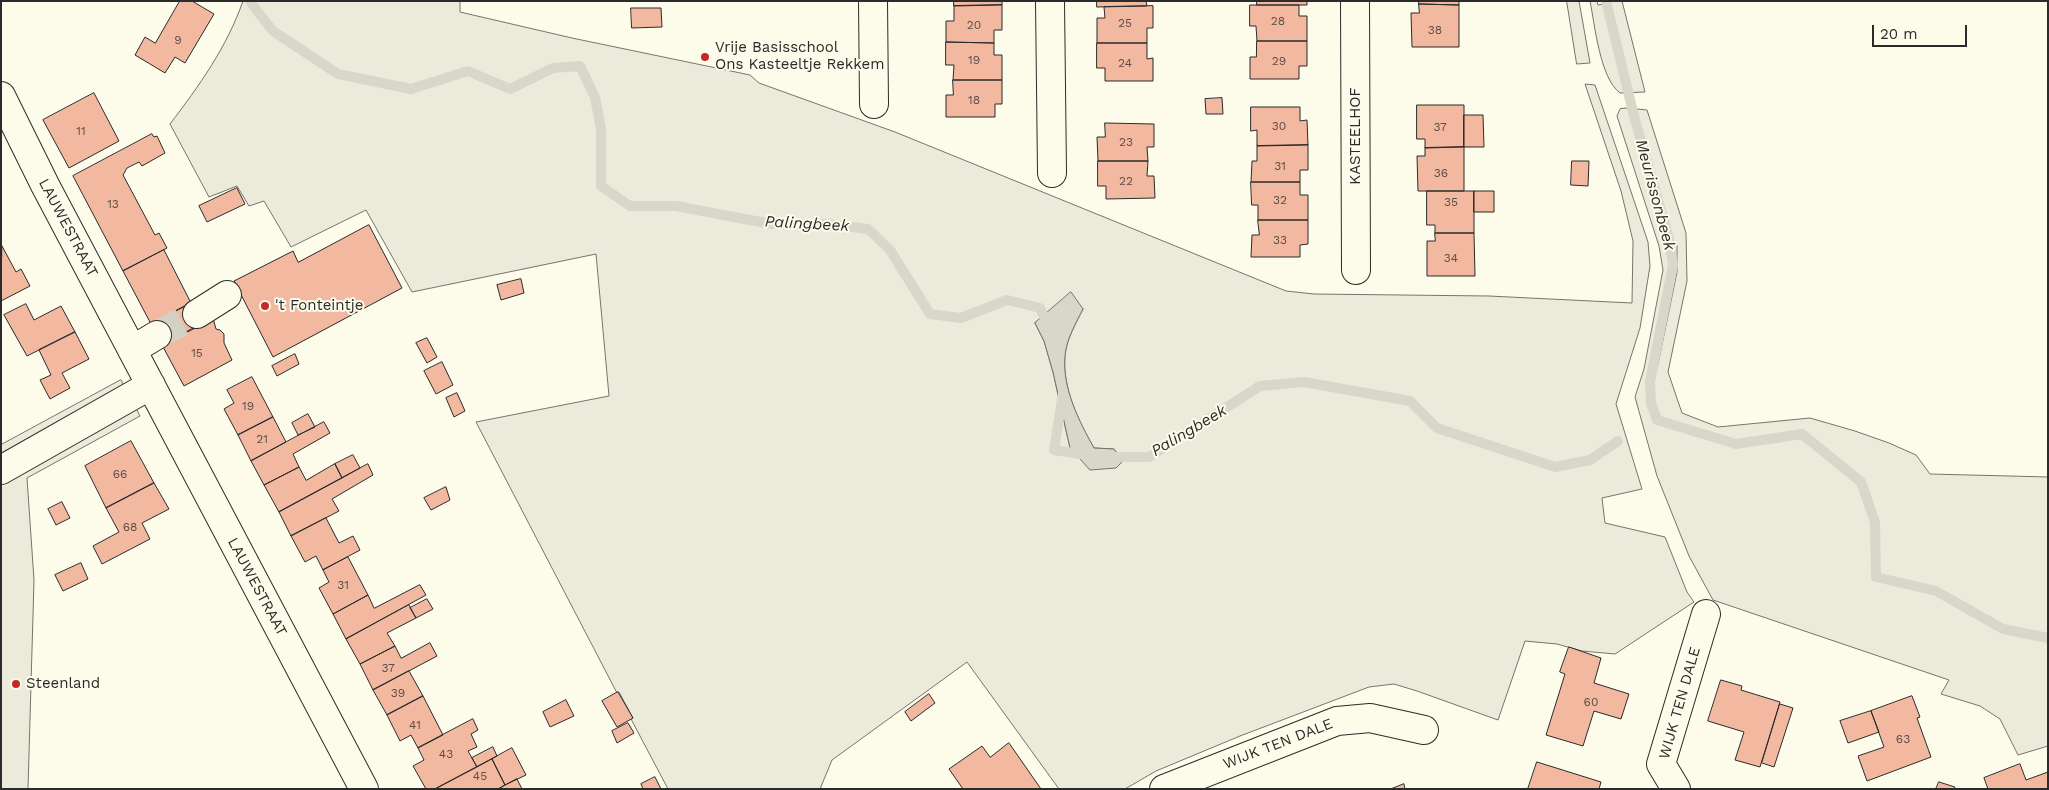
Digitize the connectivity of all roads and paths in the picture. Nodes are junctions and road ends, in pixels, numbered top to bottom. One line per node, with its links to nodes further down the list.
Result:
1 (874, 1): 5 (street)
2 (1050, 1): 6 (street)
3 (1355, 1): 7 (street, KASTEELHOF)
4 (1, 96): 11 (street, LAUWESTRAAT)
5 (874, 104)
6 (1052, 173)
7 (1356, 270)
8 (227, 295): 9 (street)
9 (197, 314)
10 (157, 335): 11 (street)
11 (132, 350): 12 (street, LAUWESTRAAT)
12 (151, 385): 13 (street); 16 (street, LAUWESTRAAT)
13 (1, 470)
14 (1706, 614): 18 (street, WIJK TEN DALE)
15 (1424, 730): 17 (street, WIJK TEN DALE)
16 (364, 789)
17 (1164, 789)
18 (1676, 789)

